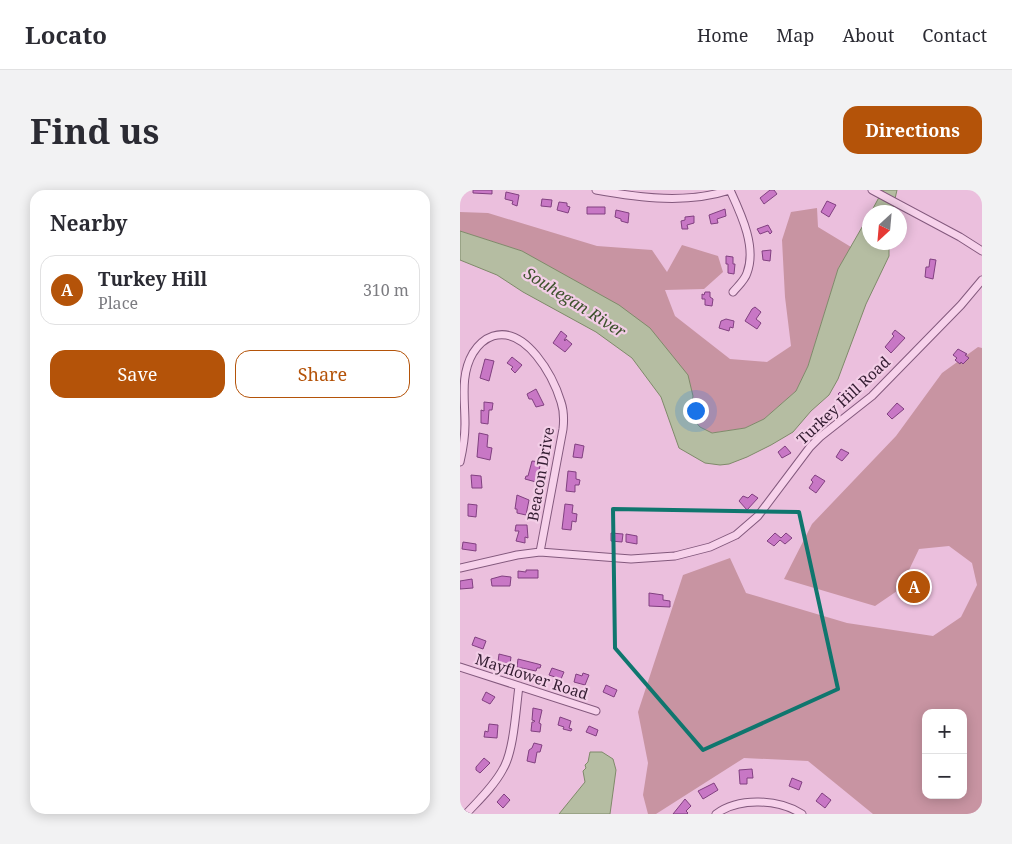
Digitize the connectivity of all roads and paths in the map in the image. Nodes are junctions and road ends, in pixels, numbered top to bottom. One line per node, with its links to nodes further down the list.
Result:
1 (596, 190): 5 (street)
2 (665, 190): 5 (street)
3 (730, 190): 5 (street); 8 (street)
4 (872, 190): 6 (street)
5 (664, 198)
6 (982, 251)
7 (982, 280): 10 (street, Turkey Hill Road)
8 (733, 292)
9 (460, 462): 10 (street, Beacon Drive)
10 (540, 552): 11 (street, Turkey Hill Road)
11 (460, 568)
12 (460, 667): 13 (street, Mayflower Road)
13 (519, 686): 14 (street, Mayflower Road); 15 (street)
14 (596, 711)
15 (466, 814)
16 (716, 814): 17 (street)
17 (802, 814)

